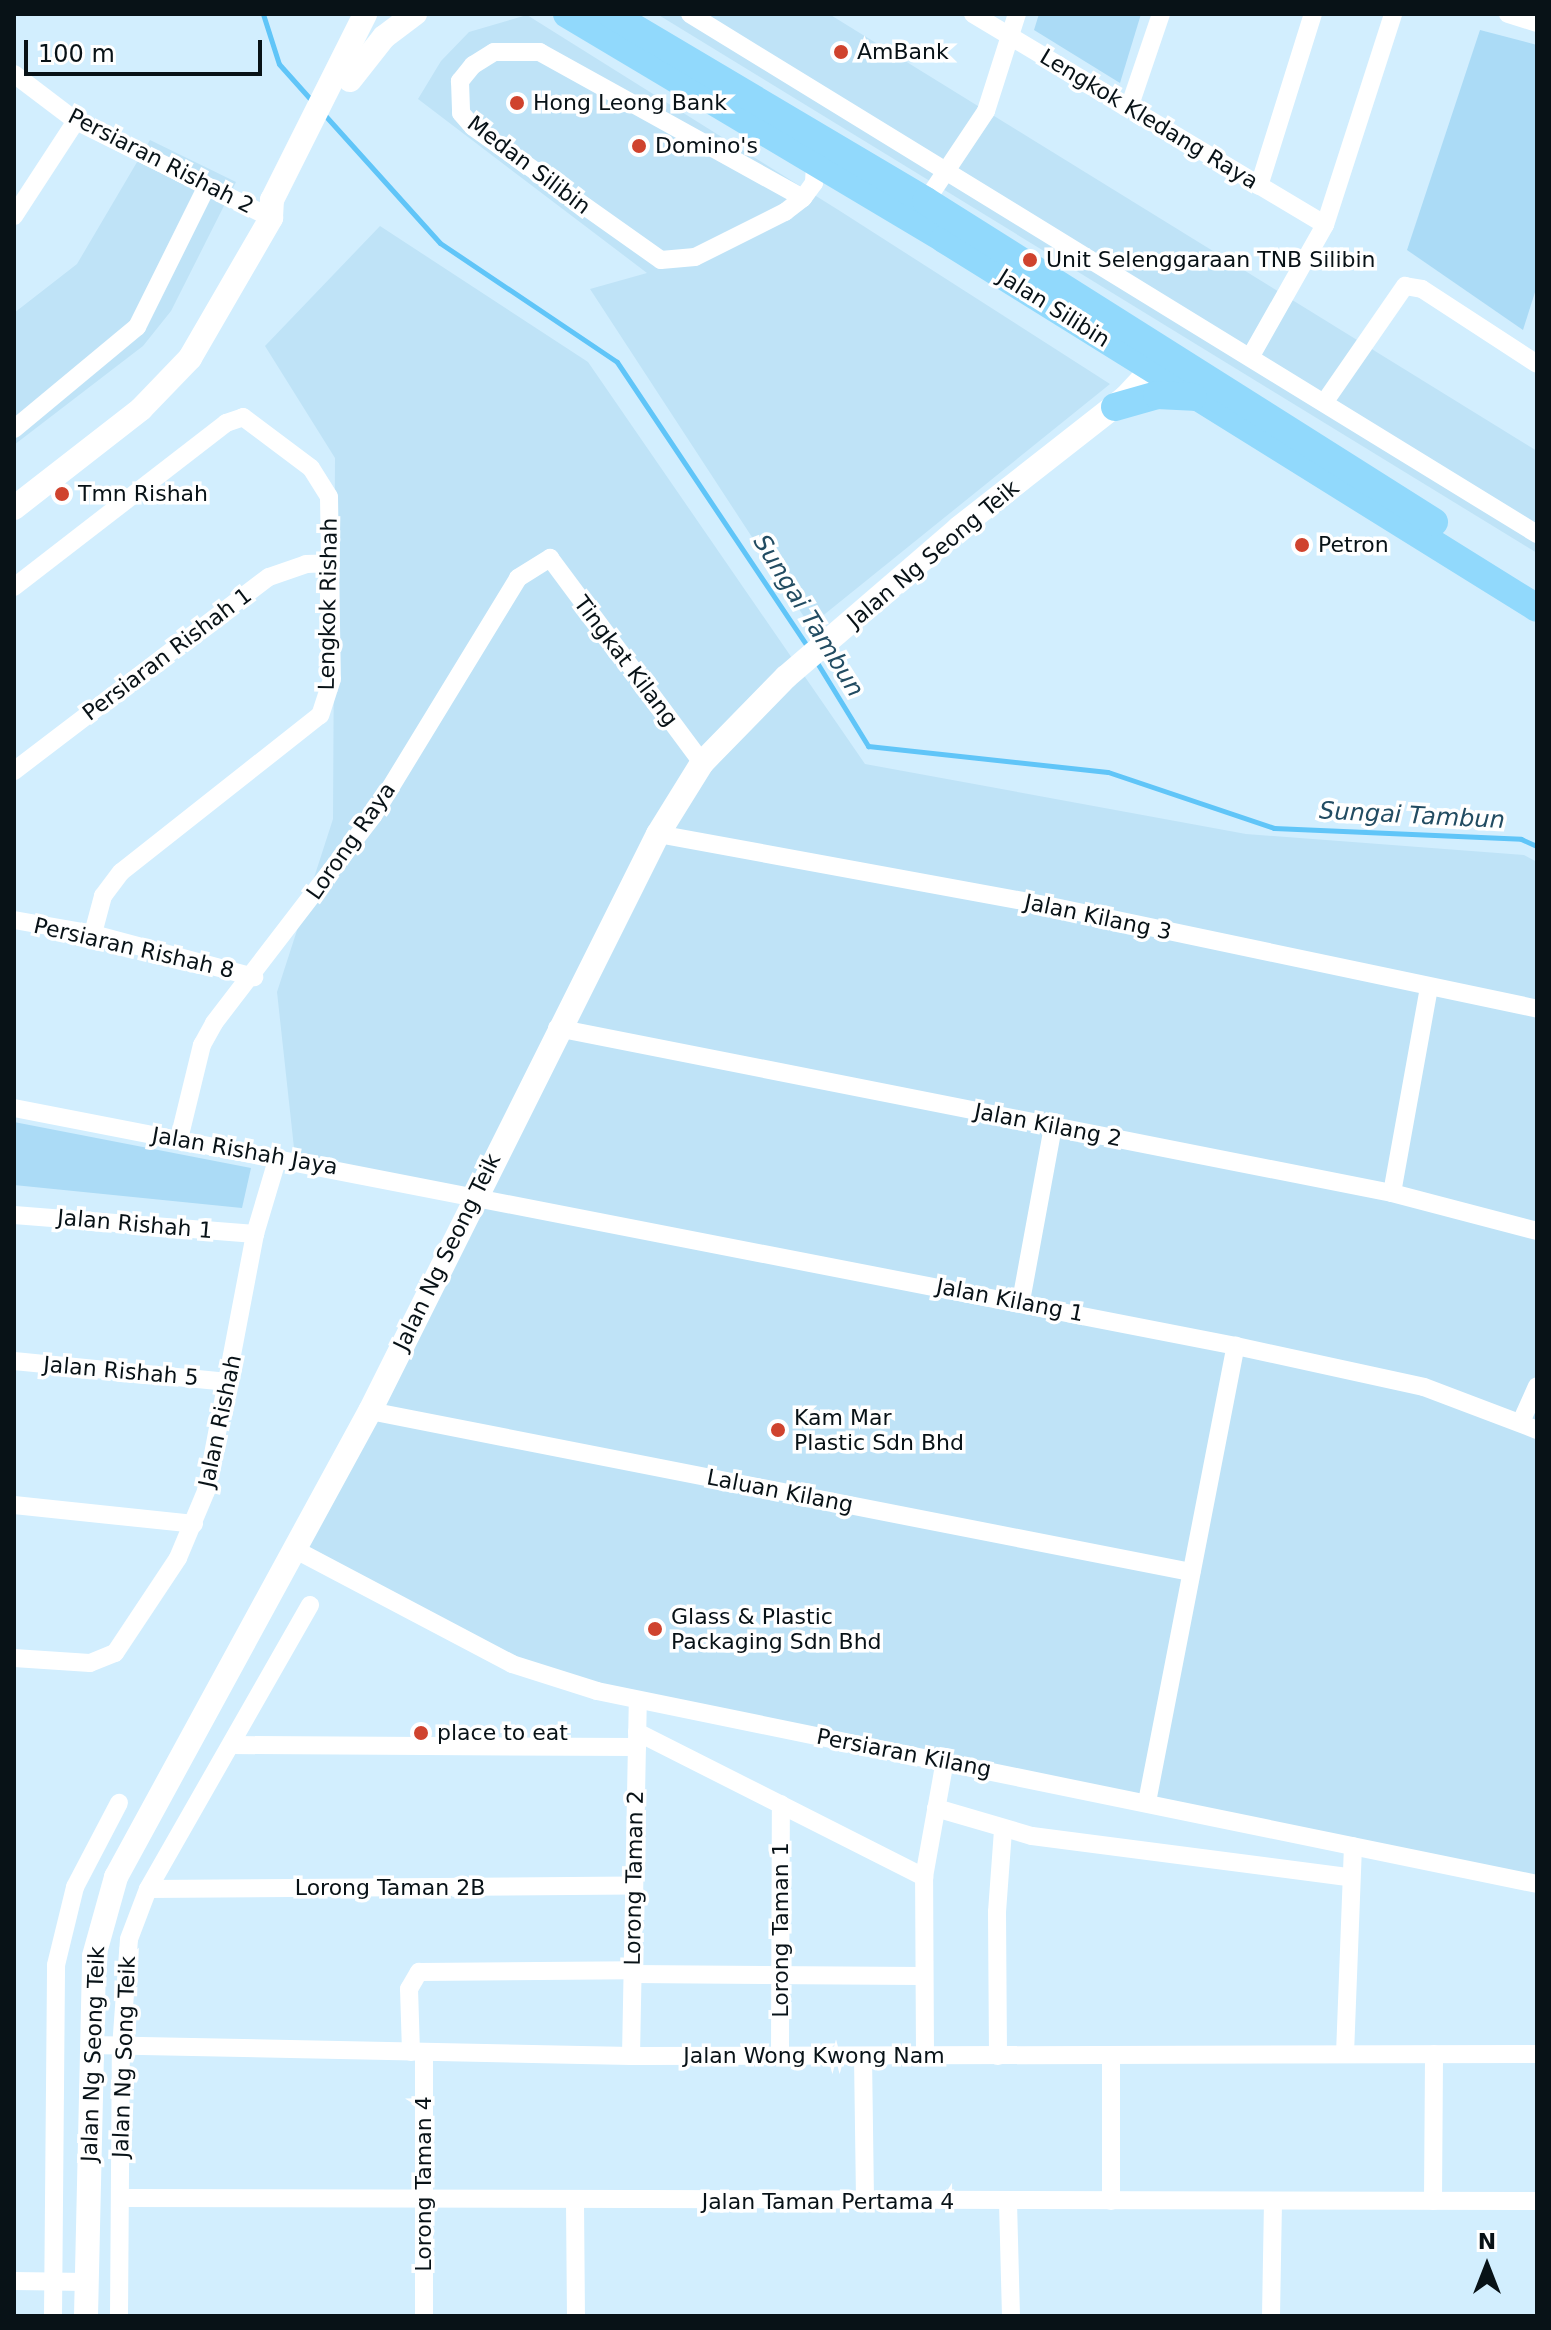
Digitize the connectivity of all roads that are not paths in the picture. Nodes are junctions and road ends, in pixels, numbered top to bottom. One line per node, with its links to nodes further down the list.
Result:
1 (365, 14): 14 (main road)
2 (415, 14): 14 (main road)
3 (567, 14): 20 (main road, Jalan Silibin)
4 (611, 14): 18 (main road, Jalan Silibin)
5 (690, 14): 19 (street)
6 (973, 14): 13 (street, Lengkok Kledang Raya)
7 (1017, 14): 13 (street)
8 (1161, 14): 16 (street)
9 (1313, 14): 22 (street)
10 (1393, 14): 26 (street)
11 (1508, 14): 12 (street)
12 (1537, 23)
13 (1010, 35): 16 (street, Lengkok Kledang Raya); 19 (street)
14 (350, 67): 25 (main road)
15 (14, 74): 17 (street, Persiaran Rishah 2)
16 (1130, 105): 22 (street, Lengkok Kledang Raya)
17 (76, 121): 21 (street, Persiaran Rishah 2); 24 (street)
18 (803, 128): 20 (main road); 23 (main road, Jalan Silibin)
19 (948, 173): 23 (street); 30 (street)
20 (820, 178): 20 (street, Medan Silibin); 23 (main road); 27 (main road, Jalan Silibin)
21 (207, 186): 25 (street, Persiaran Rishah 2); 36 (street)
22 (1259, 186): 26 (street, Lengkok Kledang Raya)
23 (926, 201): 27 (main road); 28 (main road, Jalan Silibin)
24 (14, 216)
25 (271, 218): 37 (main road)
26 (1325, 225): 30 (street)
27 (944, 239): 29 (main road, Jalan Silibin)
28 (1138, 334): 32 (main road); 42 (main road, Jalan Silibin)
29 (1111, 343): 32 (main road, Jalan Silibin); 35 (main road)
30 (1252, 354): 34 (street)
31 (1537, 364): 34 (street)
32 (1151, 370): 33 (main road, Jalan Silibin); 35 (main road, Jalan Ng Seong Teik)
33 (1199, 398): 35 (main road); 43 (main road, Jalan Silibin)
34 (1326, 400): 38 (street)
35 (1115, 407): 44 (main road, Jalan Ng Seong Teik)
36 (14, 429)
37 (14, 508)
38 (1537, 534)
39 (550, 558): 44 (street, Tingkat Kilang); 49 (street, Lorong Raya)
40 (331, 563): 41 (street, Lengkok Rishah); 45 (street, Persiaran Rishah 1); 48 (street, Lengkok Rishah)
41 (14, 587)
42 (1537, 587)
43 (1537, 608)
44 (702, 763): 46 (main road, Jalan Ng Seong Teik)
45 (14, 771)
46 (658, 834): 50 (street, Jalan Kilang 3); 52 (main road, Jalan Ng Seong Teik)
47 (14, 920): 48 (street, Persiaran Rishah 8)
48 (93, 934): 49 (street, Persiaran Rishah 8)
49 (254, 977): 55 (street, Lorong Raya)
50 (1429, 987): 51 (street, Jalan Kilang 3); 57 (street)
51 (1537, 1009)
52 (557, 1028): 54 (street, Jalan Kilang 2); 58 (main road, Jalan Ng Seong Teik)
53 (14, 1108): 55 (street, Jalan Rishah Jaya)
54 (1053, 1127): 57 (street, Jalan Kilang 2); 62 (street)
55 (179, 1139): 56 (street, Jalan Rishah Jaya)
56 (278, 1157): 58 (street, Jalan Rishah Jaya); 61 (street, Jalan Rishah)
57 (1392, 1193): 60 (street, Jalan Kilang 2)
58 (475, 1196): 62 (street, Jalan Kilang 1); 67 (main road, Jalan Ng Seong Teik)
59 (14, 1215): 61 (street, Jalan Rishah 1)
60 (1537, 1231)
61 (255, 1234): 65 (street, Jalan Rishah)
62 (1021, 1301): 63 (street, Jalan Kilang 1)
63 (1236, 1346): 68 (street, Jalan Kilang 1); 72 (street)
64 (14, 1361): 65 (street, Jalan Rishah 5)
65 (228, 1382): 70 (street, Jalan Rishah)
66 (1537, 1386): 68 (street)
67 (370, 1411): 71 (main road, Jalan Ng Seong Teik); 72 (street, Laluan Kilang)
68 (1529, 1426)
69 (14, 1505): 70 (street)
70 (194, 1524): 74 (street, Jalan Rishah)
71 (296, 1550): 75 (street, Persiaran Kilang); 93 (main road, Jalan Ng Seong Teik)
72 (1191, 1572): 79 (street)
73 (310, 1605): 77 (street, Jalan Ng Song Teik)
74 (14, 1658)
75 (638, 1700): 76 (street, Lorong Taman 2); 78 (street, Persiaran Kilang)
76 (637, 1739): 77 (street); 81 (street); 88 (street, Lorong Taman 2)
77 (232, 1745): 89 (street, Jalan Ng Song Teik)
78 (945, 1760): 79 (street, Persiaran Kilang); 82 (street)
79 (1147, 1802): 84 (street, Persiaran Kilang)
80 (119, 1803): 115 (street, Jalan Ng Seong Teik)
81 (781, 1804): 85 (street); 91 (street, Lorong Taman 1)
82 (936, 1808): 83 (street); 85 (street)
83 (1003, 1830): 86 (street); 103 (street)
84 (1353, 1846): 86 (street); 87 (street, Persiaran Kilang)
85 (924, 1877): 92 (street)
86 (1349, 1877): 96 (street)
87 (1537, 1884)
88 (633, 1886): 89 (street, Lorong Taman 2B); 90 (street, Lorong Taman 2)
89 (148, 1889): 94 (street, Jalan Ng Song Teik)
90 (632, 1972): 91 (street); 95 (street, Lorong Taman 4); 100 (street, Lorong Taman 2)
91 (780, 1973): 92 (street); 101 (street, Lorong Taman 1)
92 (923, 1976): 99 (street)
93 (91, 2045): 94 (street, Jalan Wong Kwong Nam); 116 (main road, Jalan Ng Seong Teik)
94 (121, 2048): 95 (street, Jalan Wong Kwong Nam); 105 (street, Jalan Ng Song Teik)
95 (417, 2052): 100 (street, Jalan Wong Kwong Nam); 112 (street, Lorong Taman 4)
96 (1345, 2054): 97 (street, Jalan Wong Kwong Nam); 104 (street, Jalan Wong Kwong Nam)
97 (1434, 2054): 98 (street, Jalan Wong Kwong Nam); 107 (street)
98 (1537, 2054)
99 (925, 2055): 102 (street, Jalan Wong Kwong Nam); 103 (street, Jalan Wong Kwong Nam)
100 (631, 2056): 101 (street, Jalan Wong Kwong Nam)
101 (780, 2056): 102 (street, Jalan Wong Kwong Nam)
102 (863, 2056): 109 (street)
103 (998, 2056): 104 (street, Jalan Wong Kwong Nam)
104 (1111, 2056): 106 (street)
105 (120, 2198): 112 (street, Jalan Taman Pertama 4); 119 (street, Jalan Ng Song Teik)
106 (1111, 2201): 110 (street, Jalan Taman Pertama 4); 111 (street, Jalan Taman Pertama 4)
107 (1433, 2201): 108 (street, Jalan Taman Pertama 4); 111 (street, Jalan Taman Pertama 4)
108 (1537, 2201)
109 (865, 2202): 110 (street, Jalan Taman Pertama 4); 113 (street, Jalan Taman Pertama 4)
110 (1008, 2202): 122 (street)
111 (1273, 2202): 123 (street)
112 (425, 2203): 113 (street, Jalan Taman Pertama 4); 120 (street, Lorong Taman 4)
113 (575, 2203): 121 (street)
114 (14, 2281): 115 (street)
115 (54, 2282): 116 (street); 117 (street, Jalan Ng Seong Teik)
116 (87, 2282): 118 (main road, Jalan Ng Seong Teik)
117 (53, 2316)
118 (86, 2316)
119 (119, 2316)
120 (424, 2316)
121 (576, 2316)
122 (1011, 2316)
123 (1271, 2316)

